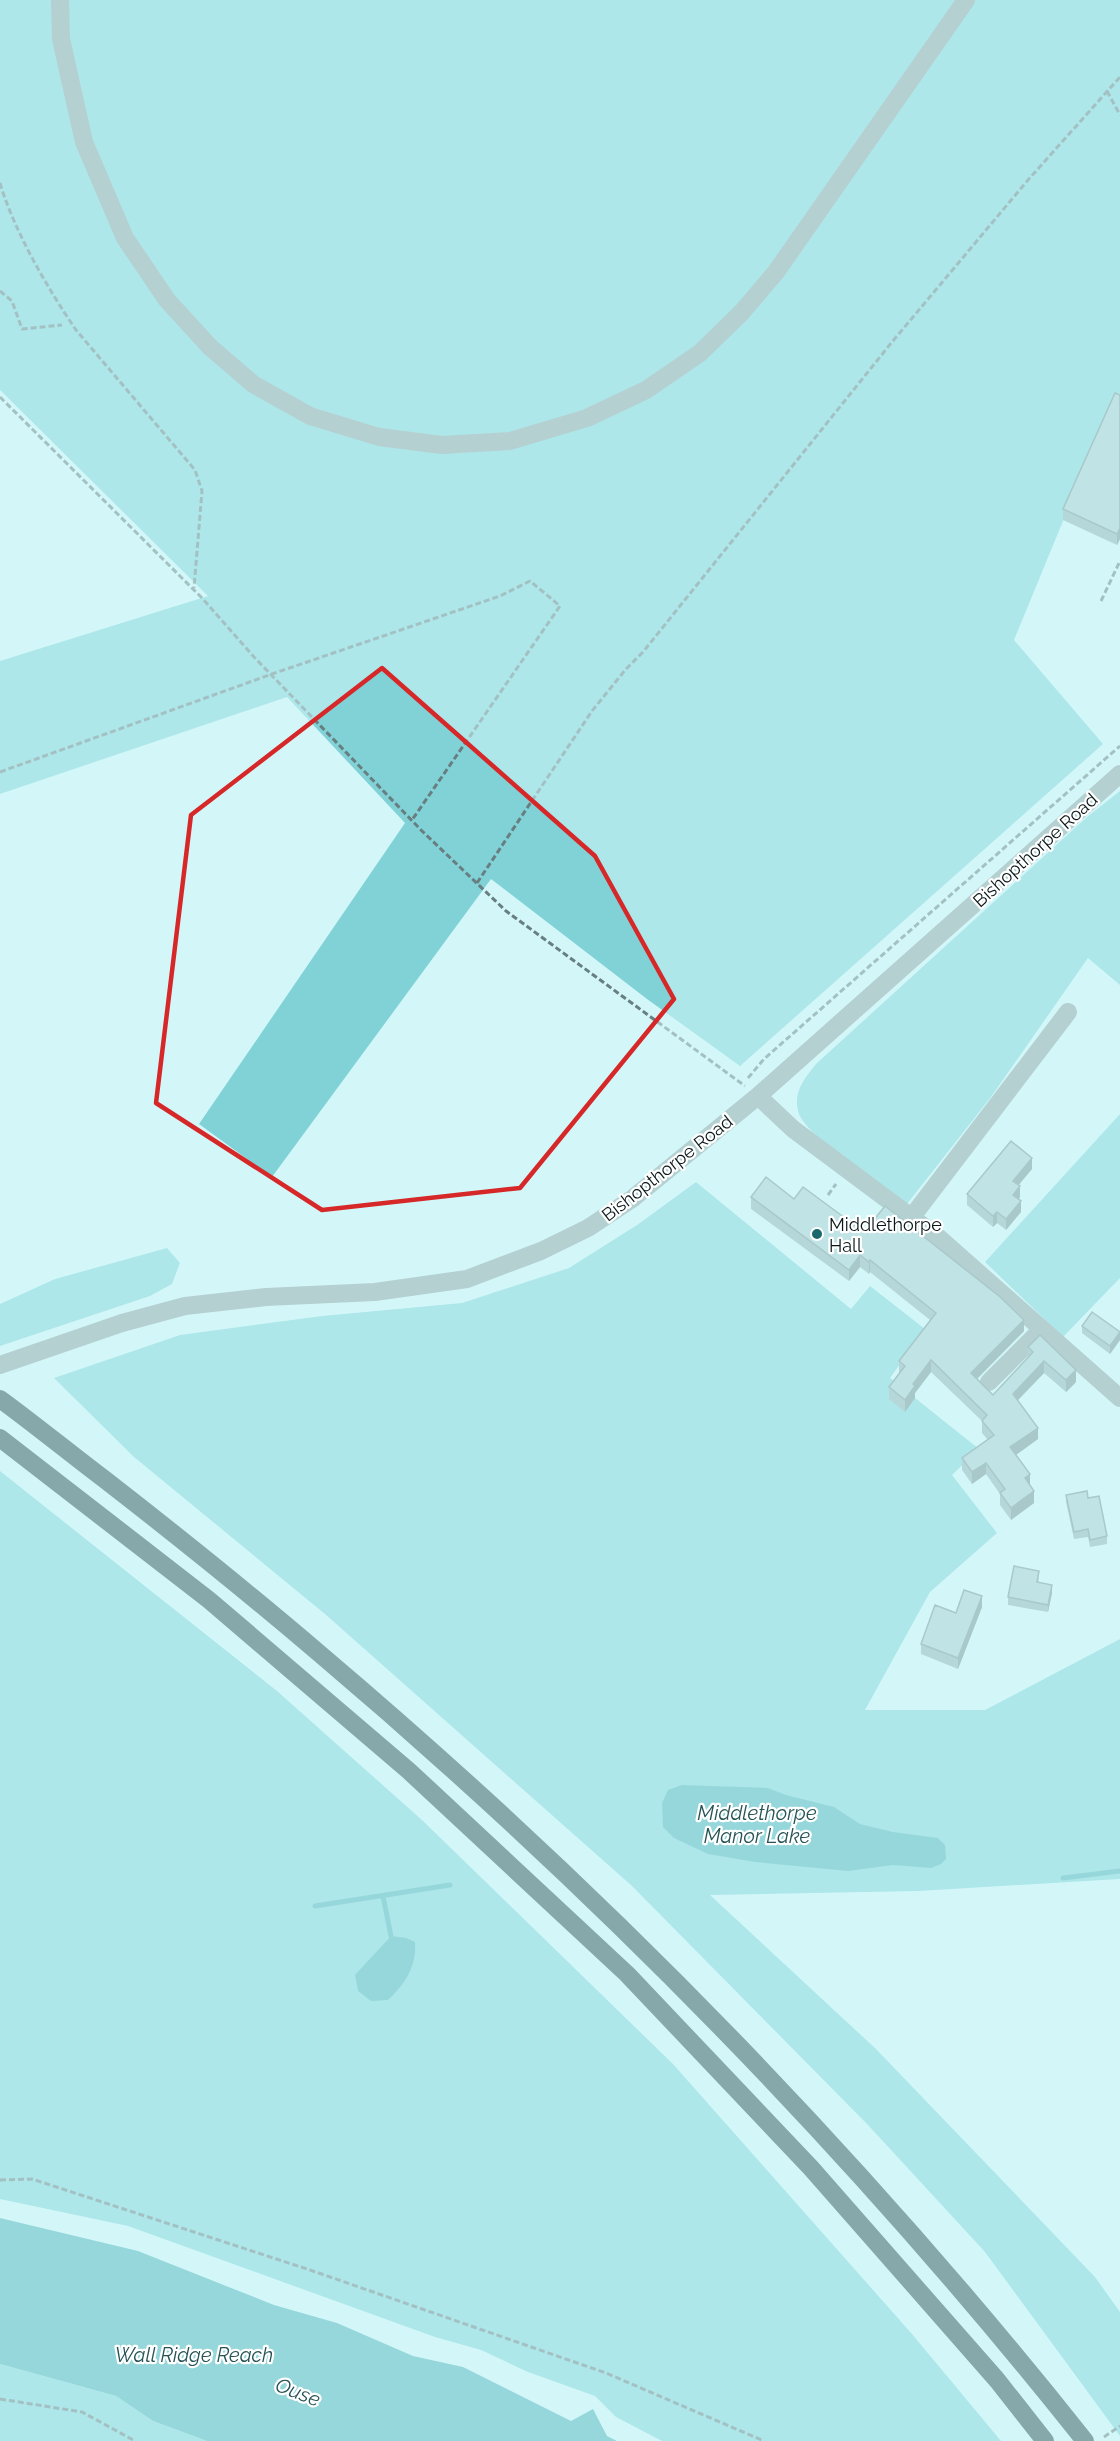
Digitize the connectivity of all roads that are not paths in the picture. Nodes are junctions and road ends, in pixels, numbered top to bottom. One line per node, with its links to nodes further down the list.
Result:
1 (60, 0): 2 (street)
2 (966, 0)
3 (1120, 774): 5 (street, Bishopthorpe Road)
4 (1068, 1012): 6 (street)
5 (758, 1096): 6 (street); 8 (street, Bishopthorpe Road)
6 (911, 1218): 7 (street)
7 (1041, 1330): 9 (street); 10 (street)
8 (0, 1365)
9 (989, 1382)
10 (1120, 1398)
11 (0, 1400): 14 (highway)
12 (0, 1438): 13 (highway)
13 (1045, 2441)
14 (1085, 2441)

